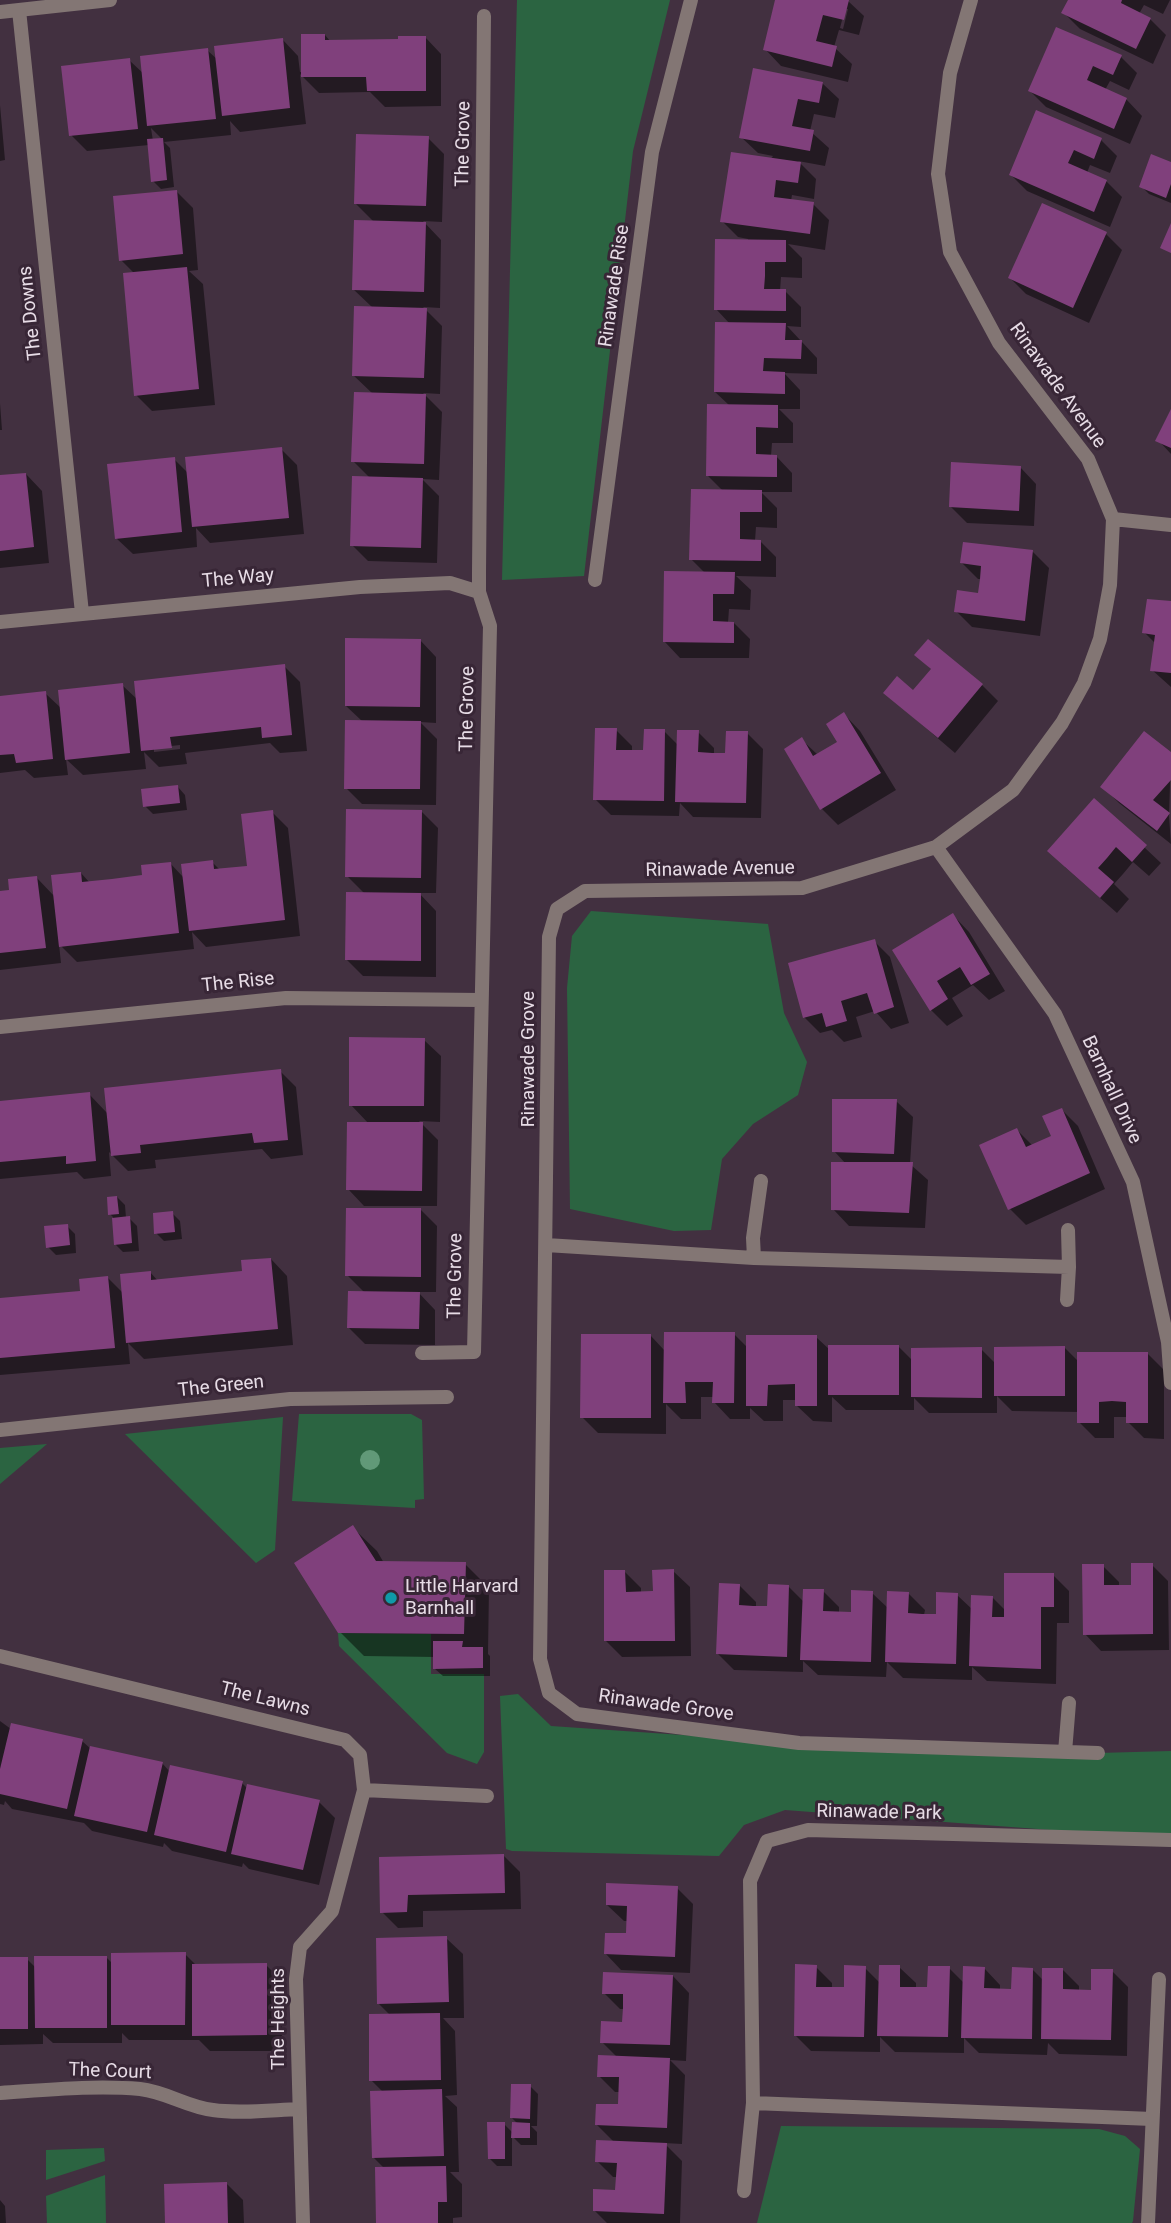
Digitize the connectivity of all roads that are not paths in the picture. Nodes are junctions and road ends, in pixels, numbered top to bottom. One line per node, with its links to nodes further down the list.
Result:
1 (110, 0): 4 (street)
2 (691, 0): 9 (street, Rinawade Rise)
3 (971, 0): 7 (street, Rinawade Avenue)
4 (19, 10): 5 (street); 11 (street, The Downs)
5 (0, 12)
6 (484, 16): 10 (street, The Grove)
7 (1113, 519): 8 (street); 13 (street, Rinawade Avenue)
8 (1171, 525)
9 (595, 580)
10 (479, 592): 11 (street, The Way); 15 (street, The Grove)
11 (82, 613): 12 (street, The Way)
12 (0, 622)
13 (936, 847): 14 (street, Rinawade Avenue); 23 (street, Barnhall Drive)
14 (585, 891): 19 (street, Rinawade Grove)
15 (480, 1000): 16 (street, The Rise); 24 (street, The Grove)
16 (0, 1027)
17 (761, 1181): 20 (street)
18 (1068, 1230): 21 (street)
19 (546, 1245): 20 (street); 30 (street, Rinawade Grove)
20 (754, 1258): 21 (street)
21 (1069, 1267): 22 (street)
22 (1067, 1300)
23 (1170, 1342): 25 (street, Barnhall Drive)
24 (422, 1353)
25 (1171, 1382)
26 (447, 1397): 27 (street, The Green)
27 (0, 1430)
28 (0, 1656): 32 (street, The Lawns)
29 (1069, 1703): 30 (street)
30 (1065, 1752): 31 (street, Rinawade Grove)
31 (1098, 1753)
32 (364, 1790): 33 (street); 38 (street, The Heights)
33 (487, 1796)
34 (1171, 1840): 37 (street, Rinawade Park)
35 (1159, 1979): 39 (street)
36 (0, 2093): 38 (street, The Court)
37 (754, 2103): 39 (street); 40 (street, Rinawade Park)
38 (299, 2109): 41 (street, The Heights)
39 (1152, 2119): 42 (street)
40 (744, 2191)
41 (303, 2223)
42 (1147, 2223)

